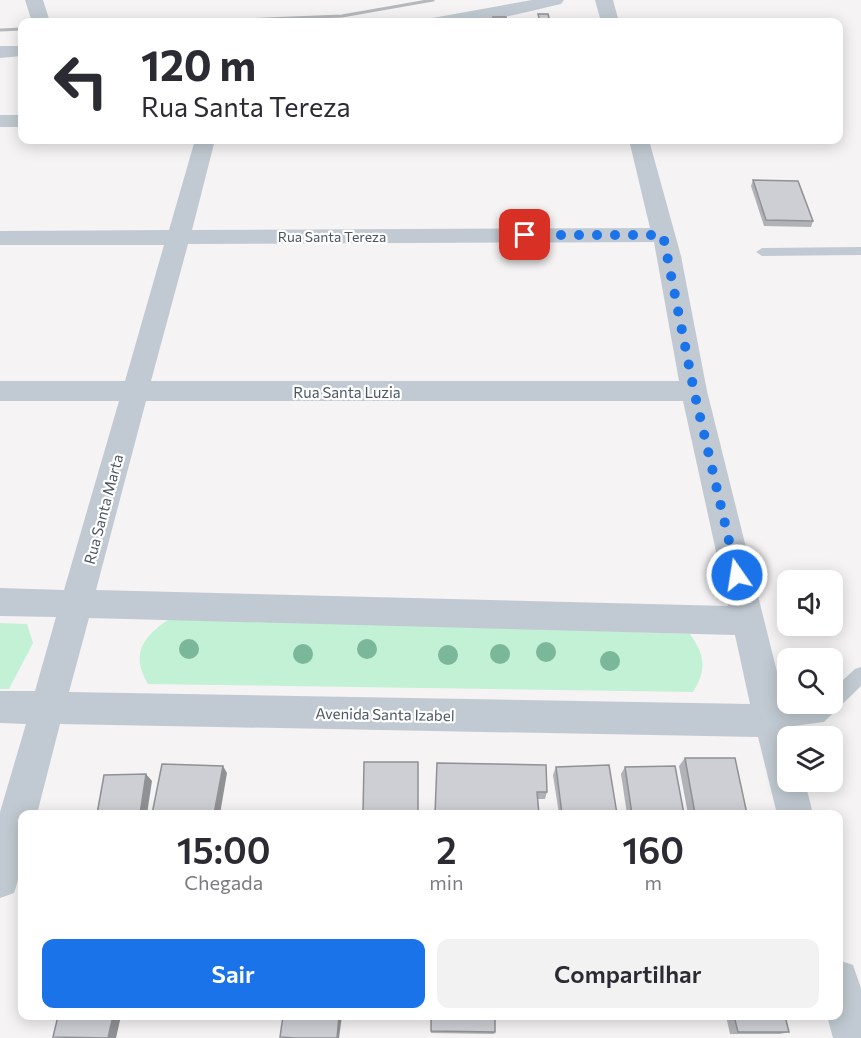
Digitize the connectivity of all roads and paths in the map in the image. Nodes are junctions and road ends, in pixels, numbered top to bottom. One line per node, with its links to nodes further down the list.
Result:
1 (34, 0): 4 (street)
2 (555, 0): 5 (street)
3 (604, 0): 6 (street)
4 (40, 18)
5 (465, 18)
6 (609, 18)
7 (18, 51): 8 (street)
8 (0, 52)
9 (0, 121): 10 (street)
10 (18, 121)
11 (204, 144): 14 (street, Rua Santa Marta)
12 (640, 144): 13 (street)
13 (663, 235): 14 (street, Rua Santa Tereza); 19 (street)
14 (179, 237): 15 (street, Rua Santa Tereza); 20 (street, Rua Santa Marta)
15 (0, 238)
16 (861, 251): 17 (lane)
17 (762, 252)
18 (0, 391): 20 (street, Rua Santa Luzia)
19 (694, 391): 20 (street, Rua Santa Luzia); 23 (street)
20 (135, 392): 22 (street, Rua Santa Marta)
21 (0, 602): 22 (street)
22 (77, 603): 23 (street); 27 (street, Rua Santa Marta)
23 (747, 621): 29 (street)
24 (861, 675): 25 (lane)
25 (843, 692)
26 (0, 707): 27 (street, Avenida Santa Izabel)
27 (47, 707): 29 (street, Avenida Santa Izabel); 30 (street, Rua Santa Marta)
28 (820, 714): 29 (lane)
29 (771, 721): 31 (street)
30 (19, 810)
31 (794, 810)
32 (18, 813): 33 (street, Rua Santa Marta)
33 (0, 879)
34 (843, 998): 35 (street)
35 (854, 1038)

